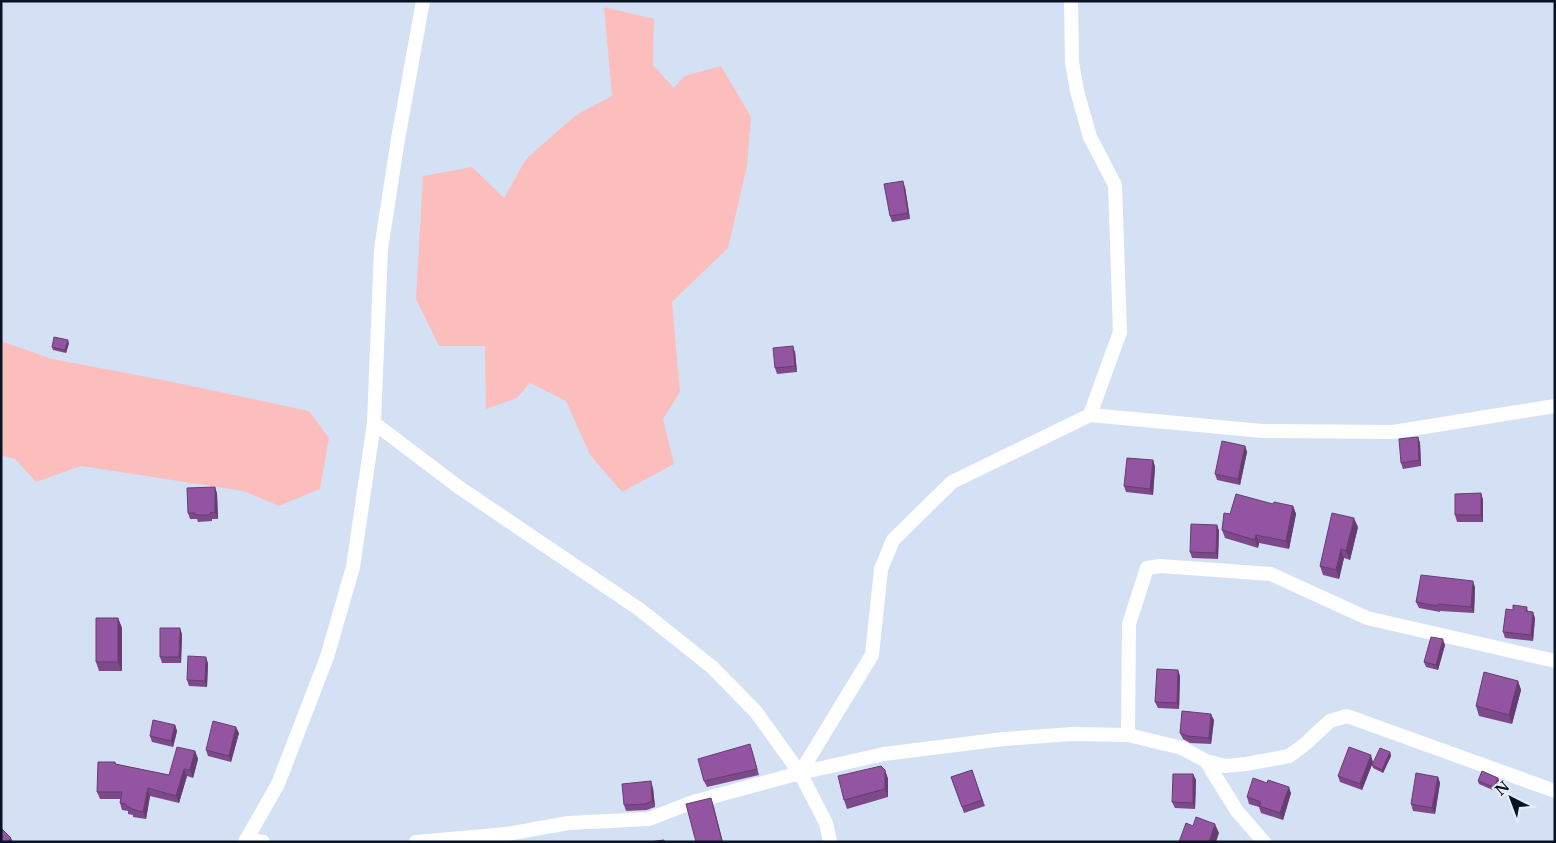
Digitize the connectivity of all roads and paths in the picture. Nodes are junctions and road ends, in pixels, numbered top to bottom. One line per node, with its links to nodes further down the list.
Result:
1 (423, 1): 5 (street)
2 (1071, 1): 4 (street)
3 (1555, 406): 4 (street)
4 (1090, 415): 9 (street)
5 (374, 423): 9 (street); 11 (street)
6 (1555, 661): 7 (street)
7 (1128, 735): 8 (street); 9 (street)
8 (1206, 761): 10 (street); 14 (street)
9 (800, 773): 12 (street); 13 (street)
10 (1555, 791)
11 (254, 841)
12 (416, 842)
13 (830, 842)
14 (1264, 842)

